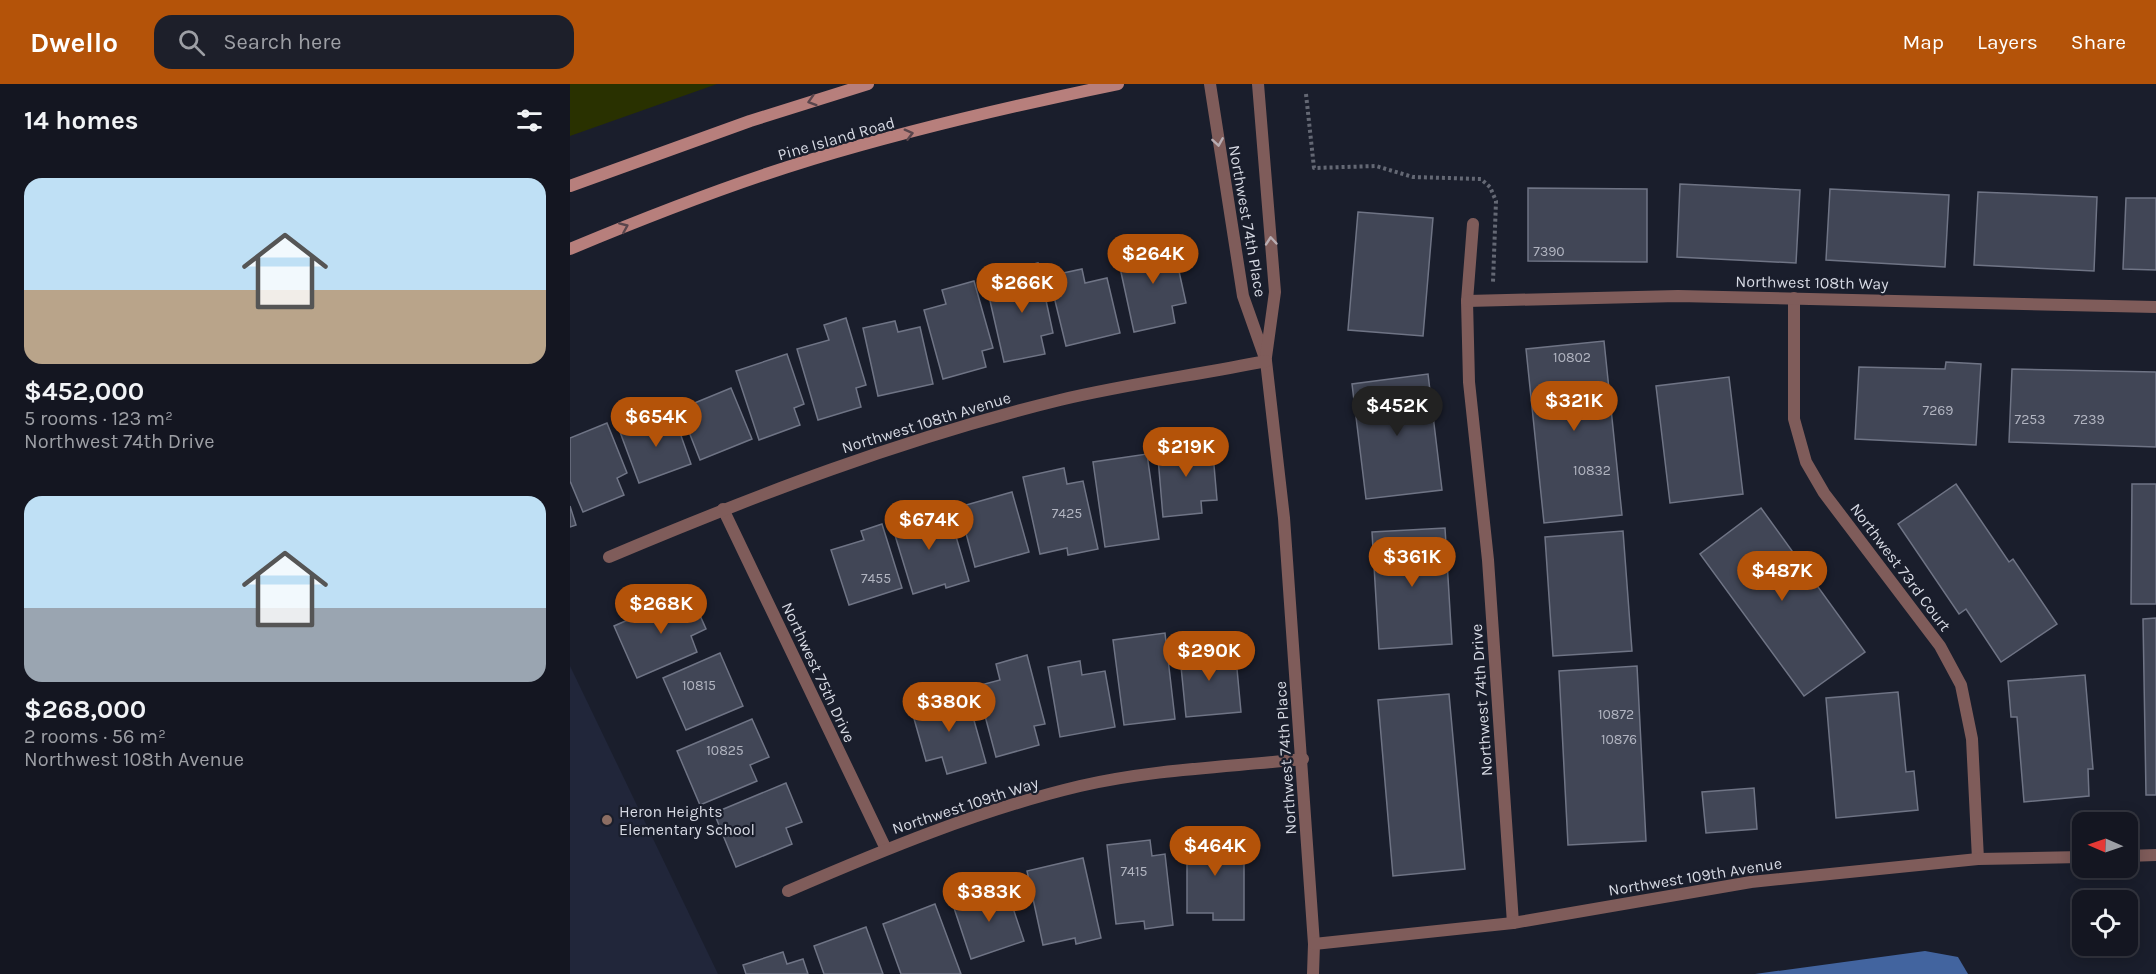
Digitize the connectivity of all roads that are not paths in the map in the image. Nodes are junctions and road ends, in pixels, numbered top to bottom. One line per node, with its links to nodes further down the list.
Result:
1 (868, 84): 5 (main road, one-way to 5)
2 (1118, 84): 7 (main road, Pine Island Road, one-way to 2)
3 (1210, 84): 11 (street, Northwest 74th Place, one-way to 11)
4 (1258, 84): 11 (street, Northwest 74th Place, one-way to 4)
5 (570, 186)
6 (1473, 224): 9 (street, Northwest 74th Drive)
7 (570, 249)
8 (1794, 298): 9 (street, Northwest 108th Way); 10 (street, Northwest 108th Way); 19 (street, Northwest 73rd Court)
9 (1467, 301): 21 (street, Northwest 74th Drive)
10 (2156, 308)
11 (1266, 361): 12 (street, Northwest 108th Avenue); 14 (street, Northwest 74th Place)
12 (723, 509): 13 (street, Northwest 108th Avenue); 15 (street, Northwest 75th Drive)
13 (609, 557)
14 (1303, 759): 15 (street, Northwest 109th Way); 22 (street, Northwest 74th Place)
15 (886, 849): 20 (street, Northwest 109th Way)
16 (2156, 855): 17 (street)
17 (2138, 856)
18 (2072, 857): 19 (street, Northwest 109th Avenue)
19 (1978, 859): 21 (street, Northwest 109th Avenue)
20 (788, 891)
21 (1513, 923): 22 (street, Northwest 109th Avenue)
22 (1314, 944): 23 (street, Northwest 74th Place)
23 (1313, 974)

